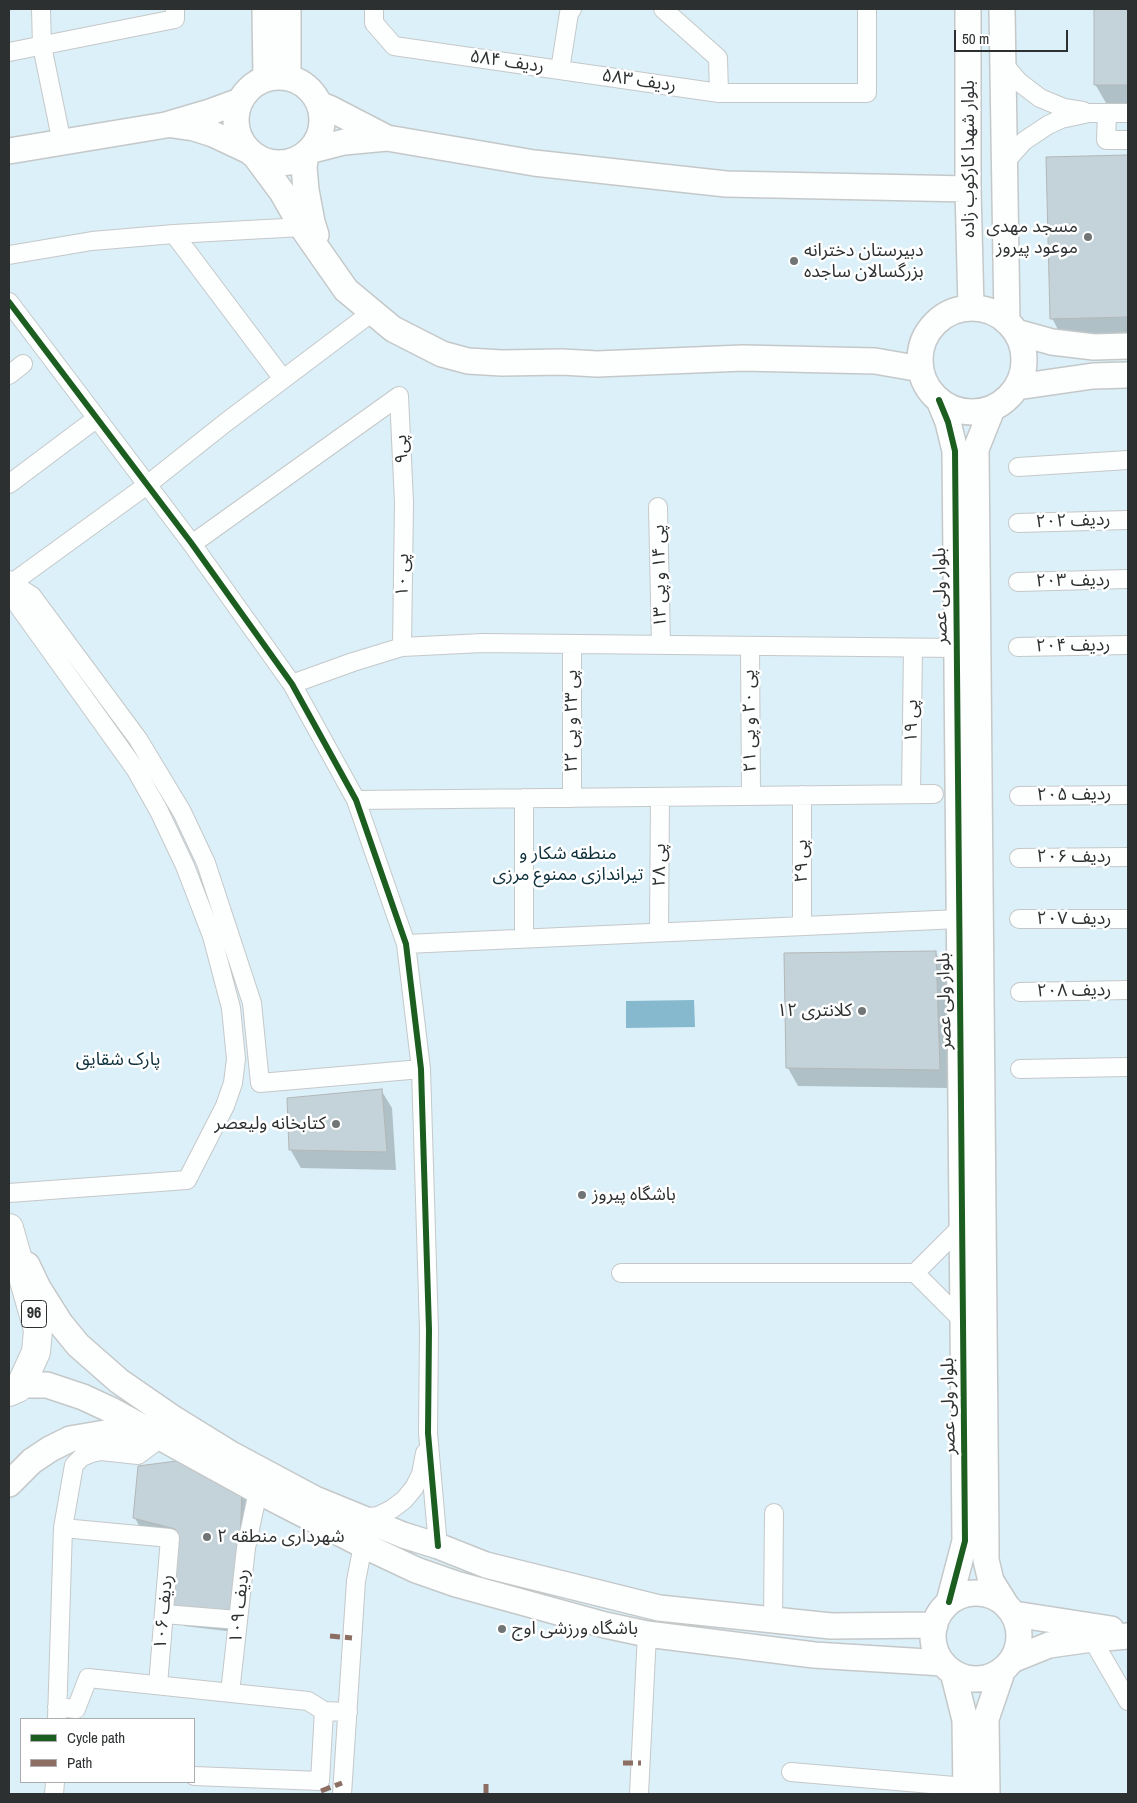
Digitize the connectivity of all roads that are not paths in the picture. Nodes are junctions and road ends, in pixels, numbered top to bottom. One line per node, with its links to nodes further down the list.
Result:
1 (41, 9): 11 (street)
2 (265, 9): 15 (street)
3 (288, 9): 15 (street)
4 (374, 9): 14 (street, ردیف ۵۸۴)
5 (572, 9): 14 (street)
6 (663, 9): 16 (street)
7 (867, 9): 16 (street, ردیف ۵۸۳)
8 (968, 9): 30 (street, بلوار شهدا کارکوب زاده)
9 (1002, 9): 13 (street, بلوار شهدا کارکوب زاده)
10 (175, 14): 11 (street)
11 (42, 46): 12 (street); 25 (street)
12 (9, 52)
13 (1002, 62): 19 (street); 29 (street, بلوار شهدا کارکوب زاده)
14 (560, 70): 16 (street, ردیف ۵۸۳)
15 (277, 78): 17 (street); 18 (street)
16 (719, 93)
17 (240, 101): 22 (street); 28 (street)
18 (319, 104): 23 (street); 27 (street)
19 (1089, 112): 20 (street); 29 (street)
20 (1107, 113): 21 (street); 24 (street)
21 (1128, 113)
22 (166, 124): 25 (street); 28 (street)
23 (386, 138): 27 (street); 30 (street)
24 (1128, 140)
25 (62, 142): 26 (street)
26 (9, 151)
27 (308, 153): 28 (street); 34 (street)
28 (251, 154): 31 (street)
29 (1005, 162): 38 (street, بلوار شهدا کارکوب زاده)
30 (968, 189): 36 (street, بلوار شهدا کارکوب زاده)
31 (302, 227): 32 (street); 34 (street)
32 (174, 234): 33 (street); 44 (street)
33 (9, 255)
34 (326, 263): 37 (street)
35 (9, 302): 48 (street)
36 (971, 308): 38 (street); 40 (street)
37 (371, 313): 40 (street); 44 (street)
38 (1011, 327): 39 (street); 45 (street)
39 (1128, 346)
40 (921, 358): 46 (street)
41 (23, 364): 42 (street)
42 (9, 375)
43 (1128, 376): 45 (street)
44 (283, 379): 52 (street)
45 (1017, 387): 47 (street)
46 (939, 400): 47 (street); 68 (street, بلوار ولی عصر)
47 (992, 409): 112 (street, بلوار ولی عصر)
48 (97, 418): 51 (street); 52 (street)
49 (1128, 460): 50 (street)
50 (1018, 467)
51 (9, 484)
52 (147, 485): 57 (street); 59 (street)
53 (404, 502): 57 (street, پی۹); 65 (street, پی ۱۰)
54 (658, 507): 62 (street, پی ۱۴ و پی ۱۳)
55 (1128, 520): 56 (street, ردیف ۲۰۲)
56 (1018, 523)
57 (192, 544): 69 (street)
58 (1128, 579): 60 (street, ردیف ۲۰۳)
59 (10, 581): 93 (street); 94 (street)
60 (1018, 582)
61 (572, 644): 62 (street); 65 (street); 78 (street, پی ۲۳ و پی ۲۲)
62 (661, 645): 64 (street)
63 (1128, 645): 66 (street, ردیف ۲۰۴)
64 (750, 646): 67 (street); 74 (street, پی ۲۰ و پی ۲۱)
65 (402, 647): 69 (street)
66 (1018, 647)
67 (913, 648): 68 (street); 70 (street, پی ۱۹)
68 (957, 648): 84 (street, بلوار ولی عصر)
69 (292, 684): 79 (street)
70 (911, 794): 71 (street); 73 (street)
71 (934, 794)
72 (1128, 794): 75 (street, ردیف ۲۰۵)
73 (802, 795): 74 (street); 85 (street, پی ۲۹)
74 (751, 796): 76 (street)
75 (1019, 796)
76 (660, 797): 78 (street); 86 (street, پی ۲۸)
77 (524, 798): 78 (street); 79 (street); 87 (street)
78 (572, 798)
79 (356, 800): 88 (street)
80 (1128, 857): 81 (street, ردیف ۲۰۶)
81 (1019, 858)
82 (1019, 919): 83 (street, ردیف ۲۰۷)
83 (1128, 919)
84 (959, 920): 85 (street); 95 (street, بلوار ولی عصر)
85 (802, 926): 86 (street)
86 (659, 932): 87 (street)
87 (524, 938): 88 (street)
88 (406, 944): 93 (street)
89 (1128, 990): 90 (street, ردیف ۲۰۸)
90 (1020, 992)
91 (1128, 1067): 92 (street)
92 (1020, 1068)
93 (421, 1069): 103 (street)
94 (9, 1193)
95 (962, 1226): 98 (street); 99 (street, بلوار ولی عصر)
96 (10, 1232): 100 (main road, 96); 102 (street)
97 (620, 1273): 98 (street)
98 (915, 1273): 99 (street)
99 (963, 1321): 111 (street, بلوار ولی عصر)
100 (16, 1388): 101 (main road, 96); 102 (street)
101 (9, 1415)
102 (168, 1428): 104 (street); 105 (street); 107 (street); 108 (street)
103 (428, 1433): 107 (street); 110 (street)
104 (9, 1484)
105 (258, 1491): 109 (street); 114 (street, ردیف ۱۰۹)
106 (774, 1513): 115 (street)
107 (362, 1518): 110 (street)
108 (63, 1528): 113 (street, ردیف ۱۰۶); 128 (street)
109 (363, 1545): 118 (street); 127 (street)
110 (438, 1546): 115 (street)
111 (949, 1602): 112 (street); 116 (street)
112 (1010, 1610): 117 (street); 121 (street)
113 (164, 1614): 114 (street); 123 (street, ردیف ۱۰۶)
114 (238, 1620): 124 (street, ردیف ۱۰۹)
115 (773, 1620): 116 (street)
116 (935, 1625): 122 (street)
117 (1128, 1632)
118 (647, 1634): 122 (street); 135 (street)
119 (1128, 1636): 120 (street)
120 (1092, 1639): 121 (street); 125 (street)
121 (1008, 1664): 122 (street); 133 (street)
122 (948, 1667): 133 (street)
123 (158, 1685): 124 (street); 129 (street)
124 (230, 1693): 126 (street)
125 (1128, 1701)
126 (324, 1711): 127 (street); 131 (street)
127 (348, 1712): 134 (street)
128 (57, 1713): 129 (street)
129 (75, 1714)
130 (791, 1772): 132 (street)
131 (195, 1776)
132 (922, 1789): 133 (street)
133 (973, 1792)
134 (342, 1794)
135 (639, 1794)

